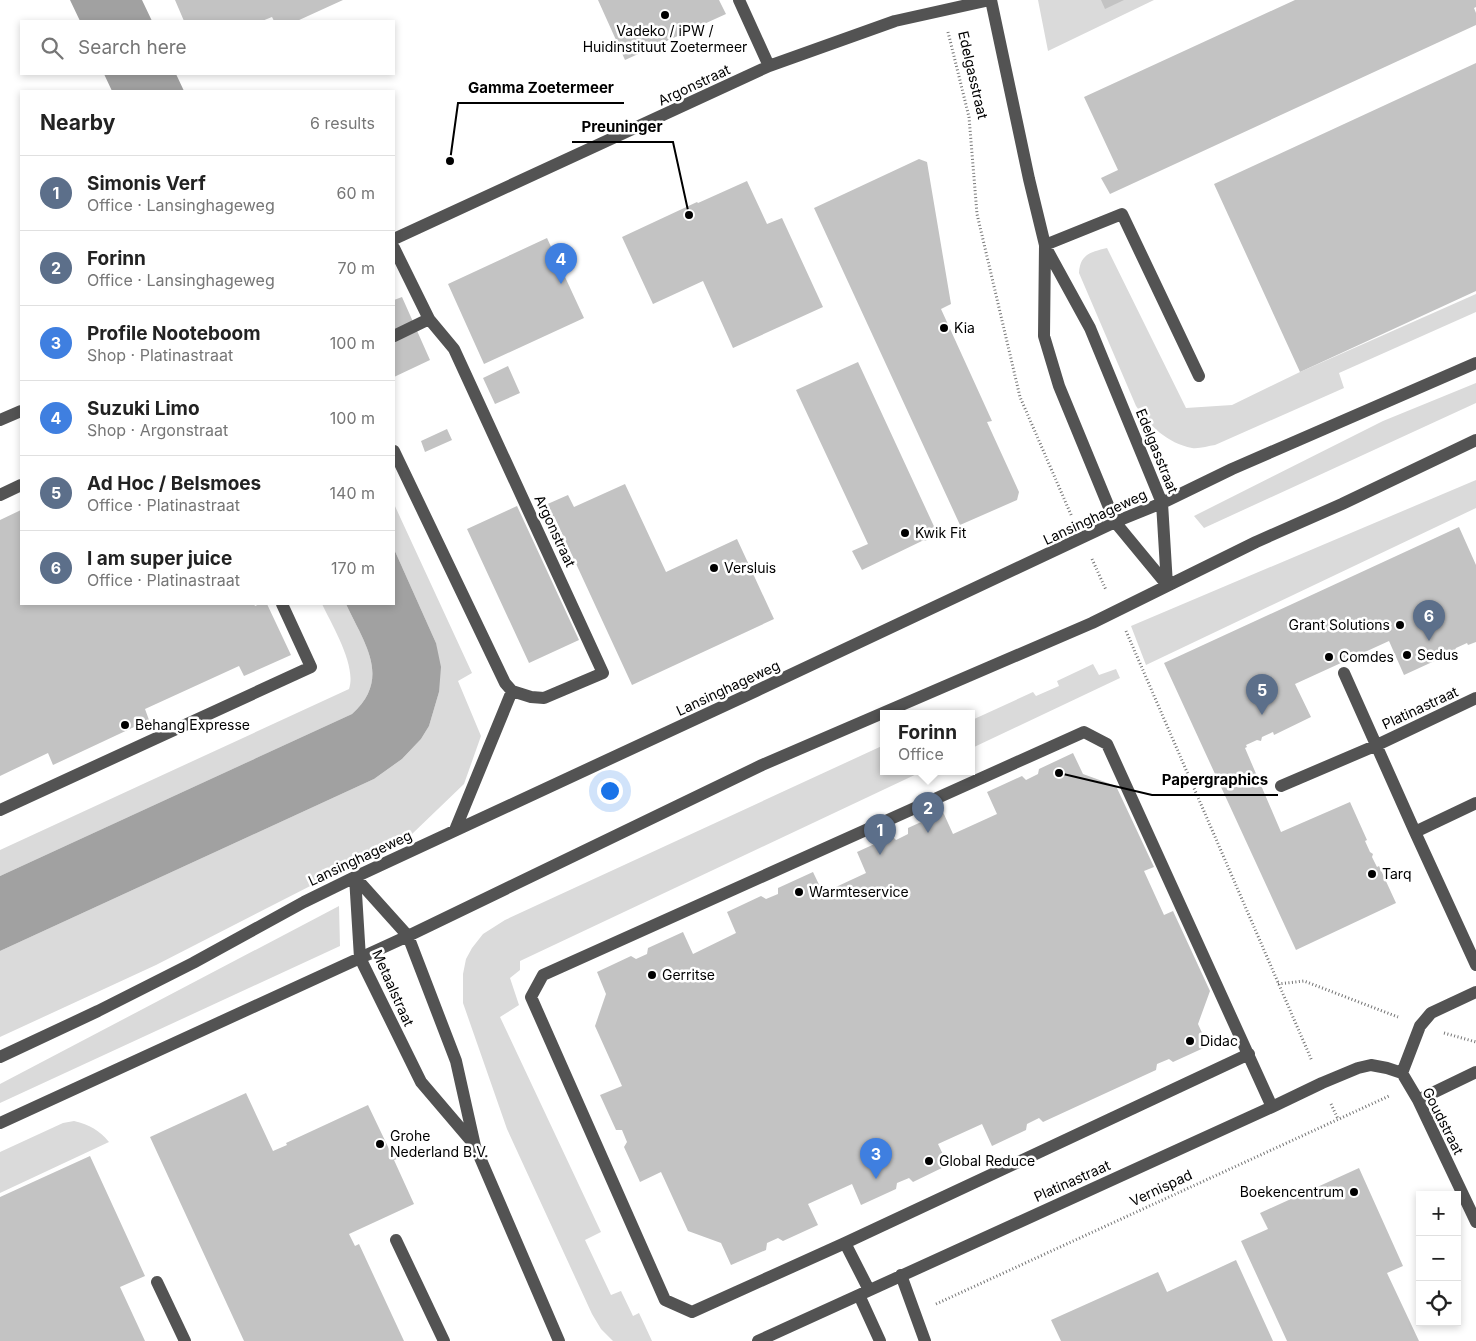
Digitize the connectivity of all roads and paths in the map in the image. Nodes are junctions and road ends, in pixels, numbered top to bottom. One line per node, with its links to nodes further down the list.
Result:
1 (739, 0): 4 (street)
2 (991, 0): 3 (street, Argonstraat); 6 (street, Edelgasstraat)
3 (943, 12): 4 (street, Argonstraat); 20 (path, Edelgasstraat)
4 (769, 66): 5 (street, Argonstraat)
5 (395, 239)
6 (1045, 246): 11 (street); 18 (street, Edelgasstraat); 19 (street, Edelgasstraat)
7 (395, 250): 8 (street, Argonstraat)
8 (429, 319): 9 (street); 25 (street, Argonstraat)
9 (395, 336)
10 (1476, 363): 18 (street, Lansinghageweg)
11 (1199, 376)
12 (20, 410): 13 (street)
13 (0, 420)
14 (1476, 440): 21 (street)
15 (395, 453): 25 (street)
16 (20, 485): 17 (street)
17 (0, 495)
18 (1162, 502): 19 (street, Lansinghageweg); 21 (street, Edelgasstraat)
19 (1115, 522): 20 (street, Lansinghageweg); 21 (street, Edelgasstraat)
20 (1082, 538): 23 (path, Edelgasstraat); 33 (street, Lansinghageweg)
21 (1167, 585): 23 (street)
22 (282, 605): 32 (street)
23 (1116, 611): 27 (street); 39 (path, Edelgasstraat)
24 (1344, 673): 29 (street, Platinastraat)
25 (512, 691): 33 (street)
26 (1476, 698): 29 (street, Platinastraat)
27 (888, 710)
28 (880, 714): 36 (street)
29 (1376, 744): 30 (street, Platinastraat); 34 (street, Platinastraat)
30 (1281, 786)
31 (1476, 803): 34 (street)
32 (0, 810)
33 (455, 830): 35 (street, Lansinghageweg)
34 (1415, 832): 38 (street, Platinastraat)
35 (355, 877): 36 (street, Metaalstraat); 37 (street, Metaalstraat); 44 (street, Lansinghageweg)
36 (408, 936): 37 (street); 53 (street, Metaalstraat)
37 (360, 958): 52 (street); 53 (street, Metaalstraat)
38 (1476, 965)
39 (1278, 984): 41 (path); 47 (path, Edelgasstraat)
40 (1476, 992): 41 (street)
41 (1420, 1026): 42 (path); 46 (street)
42 (1476, 1042)
43 (1249, 1054): 50 (street); 56 (street); 56 (street)
44 (0, 1057)
45 (1476, 1072): 49 (street)
46 (1402, 1073): 47 (street, Platinastraat); 48 (street)
47 (1322, 1083): 50 (street, Platinastraat); 51 (path, Edelgasstraat)
48 (1410, 1087): 49 (street, Goudstraat); 51 (path, Vernispad)
49 (1418, 1100): 54 (street, Goudstraat)
50 (1272, 1107): 57 (street, Platinastraat)
51 (1338, 1119): 60 (path, Vernispad)
52 (0, 1123)
53 (475, 1146): 63 (street, Metaalstraat)
54 (1476, 1222)
55 (396, 1240): 62 (street)
56 (845, 1242): 59 (street)
57 (900, 1275): 59 (street, Platinastraat); 60 (street)
58 (157, 1282): 61 (street)
59 (864, 1292): 64 (street, Platinastraat); 65 (street)
60 (915, 1314): 66 (street)
61 (185, 1341)
62 (444, 1341)
63 (559, 1341)
64 (758, 1341)
65 (880, 1341)
66 (926, 1341)

